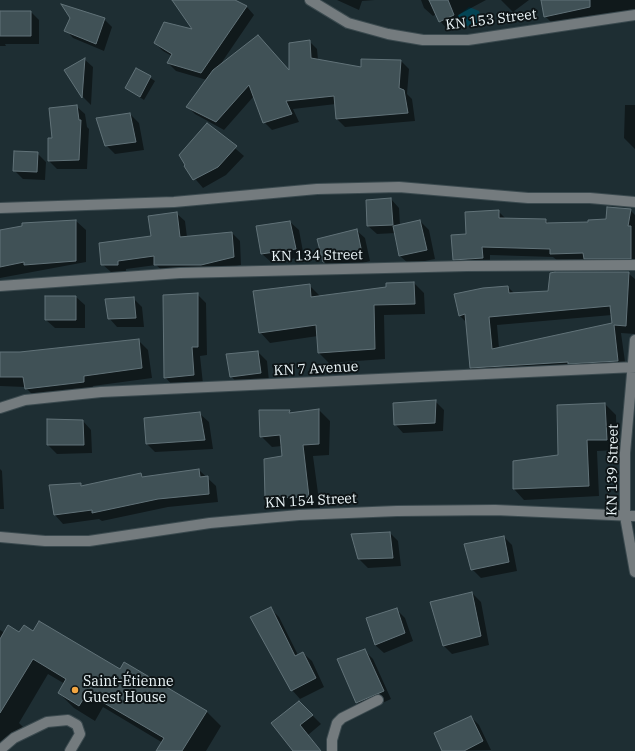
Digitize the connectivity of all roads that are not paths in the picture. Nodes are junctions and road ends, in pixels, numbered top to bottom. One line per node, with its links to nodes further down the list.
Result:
1 (310, 0): 2 (street, KN 153 Street)
2 (635, 14)
3 (635, 202): 4 (street)
4 (0, 208)
5 (635, 265): 6 (street, KN 134 Street)
6 (0, 286)
7 (635, 340): 8 (street, KN 139 Street)
8 (633, 367): 9 (street, KN 7 Avenue); 10 (street, KN 139 Street)
9 (0, 408)
10 (630, 516): 11 (street, KN 154 Street); 12 (street, KN 139 Street)
11 (0, 537)
12 (635, 572)
13 (378, 700): 16 (street)
14 (0, 750): 15 (street)
15 (70, 751)
16 (332, 751)

